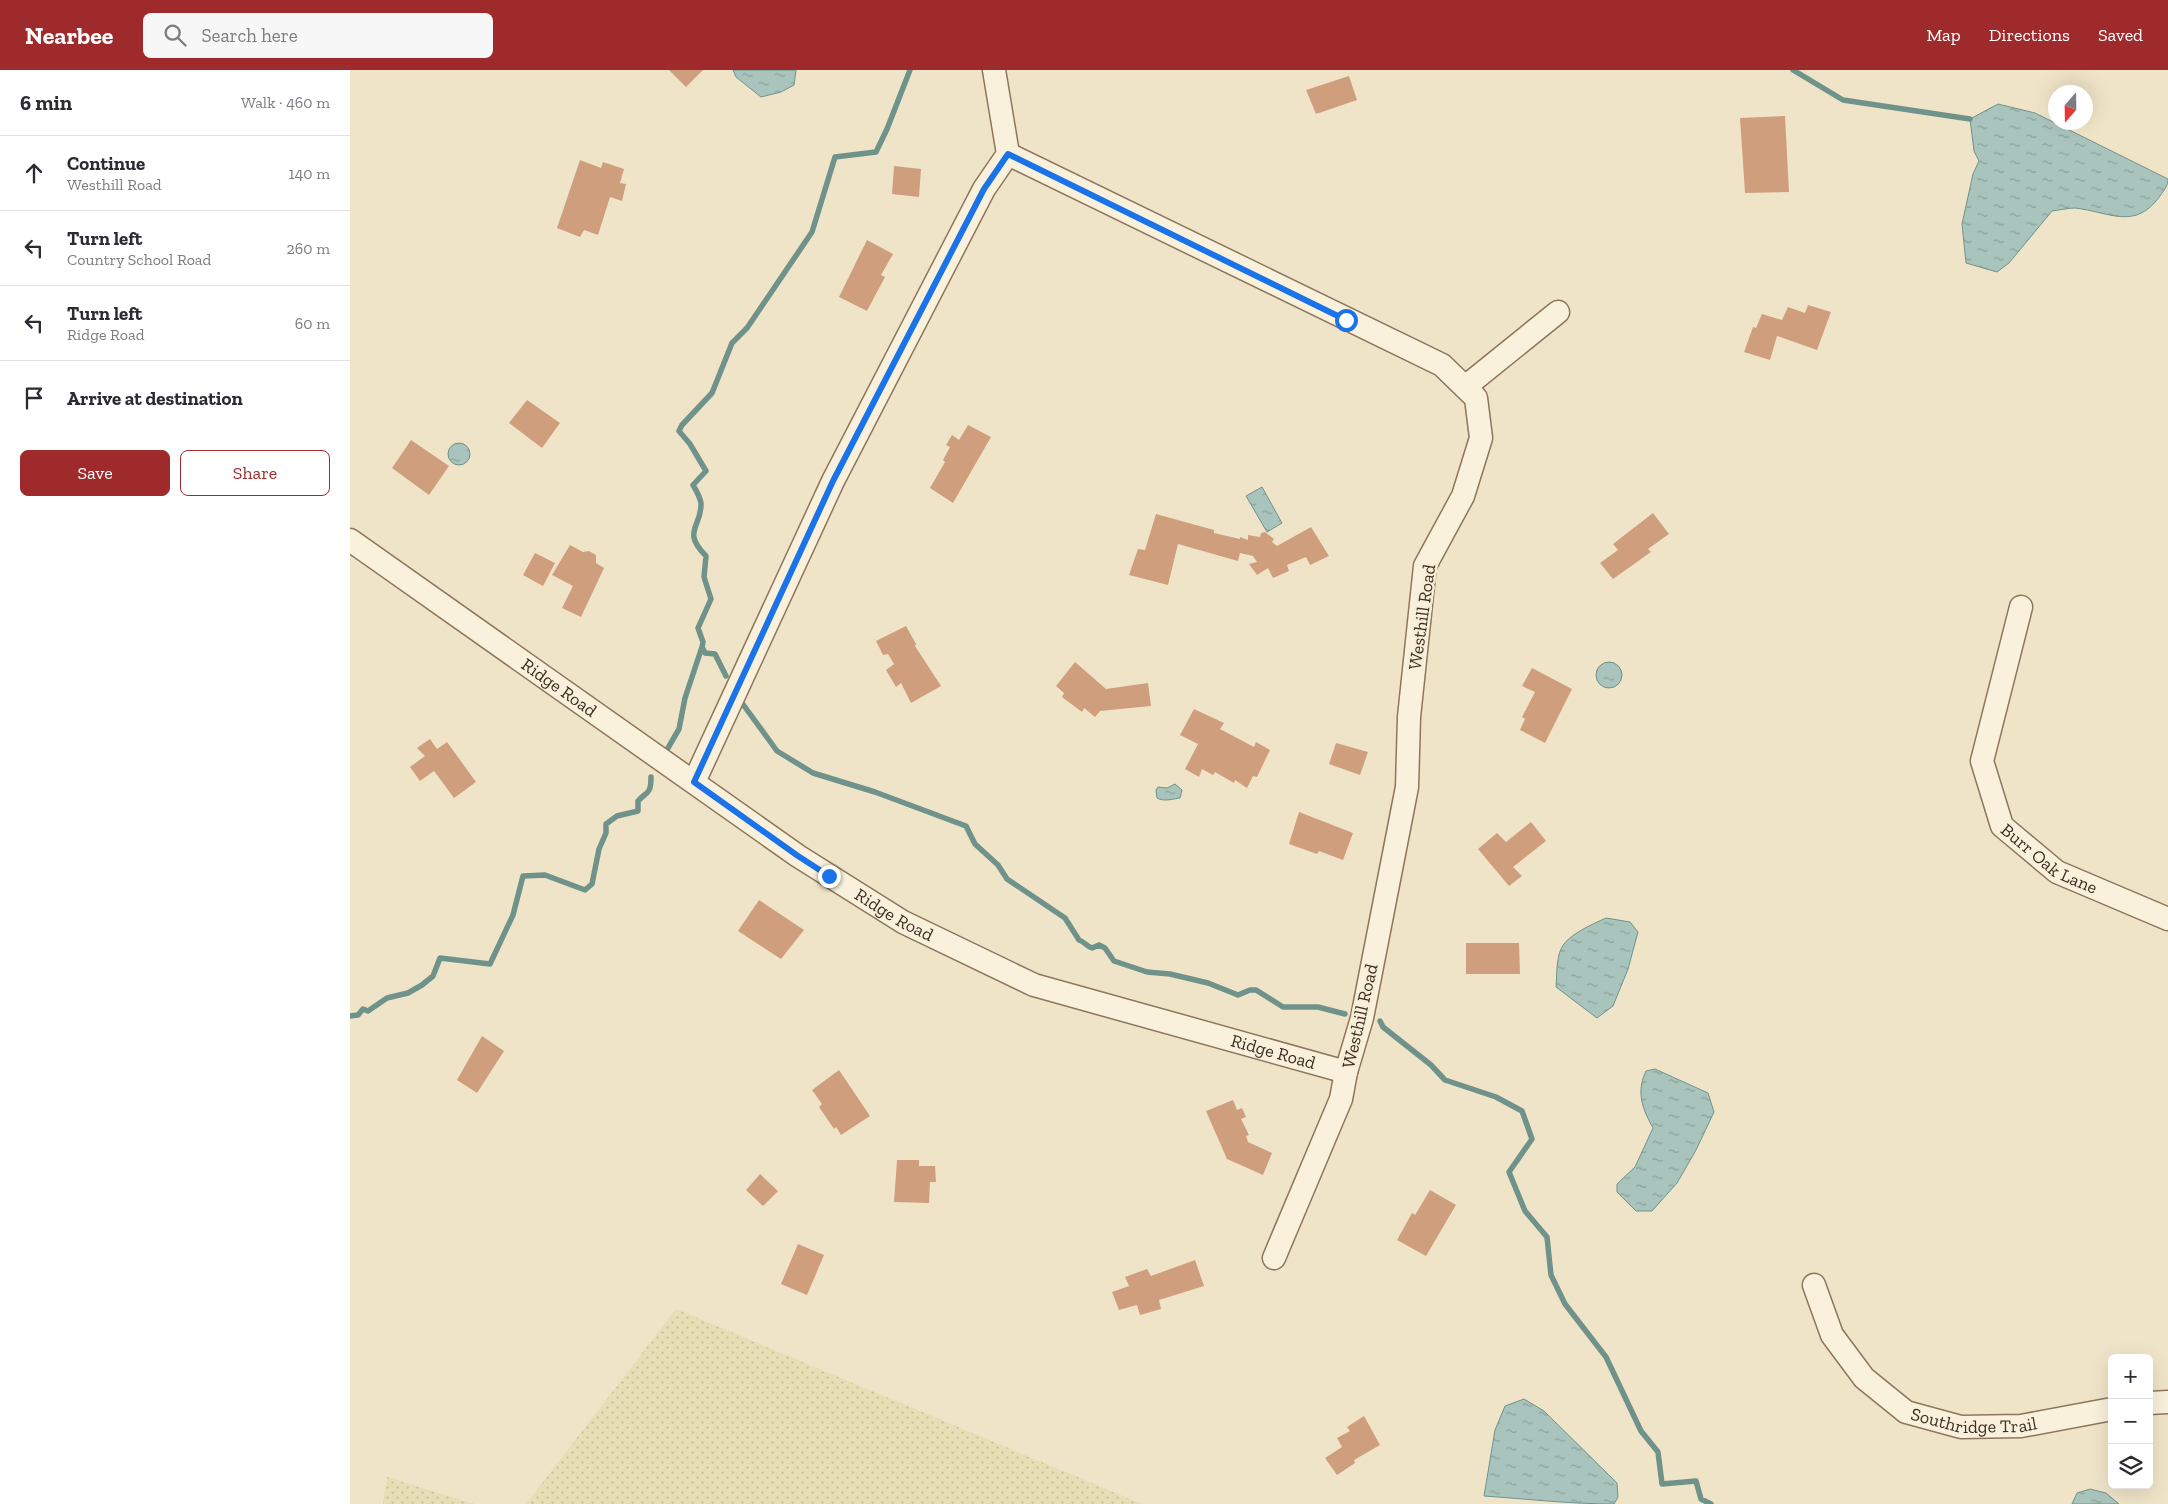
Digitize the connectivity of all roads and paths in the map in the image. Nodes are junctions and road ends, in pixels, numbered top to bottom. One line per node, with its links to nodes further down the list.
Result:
1 (994, 70): 2 (street)
2 (1008, 154): 4 (street, Westhill Road); 7 (street)
3 (1558, 312): 4 (street)
4 (1464, 387): 9 (street, Westhill Road)
5 (350, 540): 7 (street, Ridge Road)
6 (2020, 607): 8 (street, Burr Oak Lane)
7 (694, 782): 9 (street, Ridge Road)
8 (2168, 919)
9 (1346, 1072): 10 (street, Westhill Road)
10 (1274, 1258)
11 (1814, 1285): 14 (street, Southridge Trail)
12 (2168, 1402): 13 (street)
13 (2153, 1403)
14 (2108, 1409)

